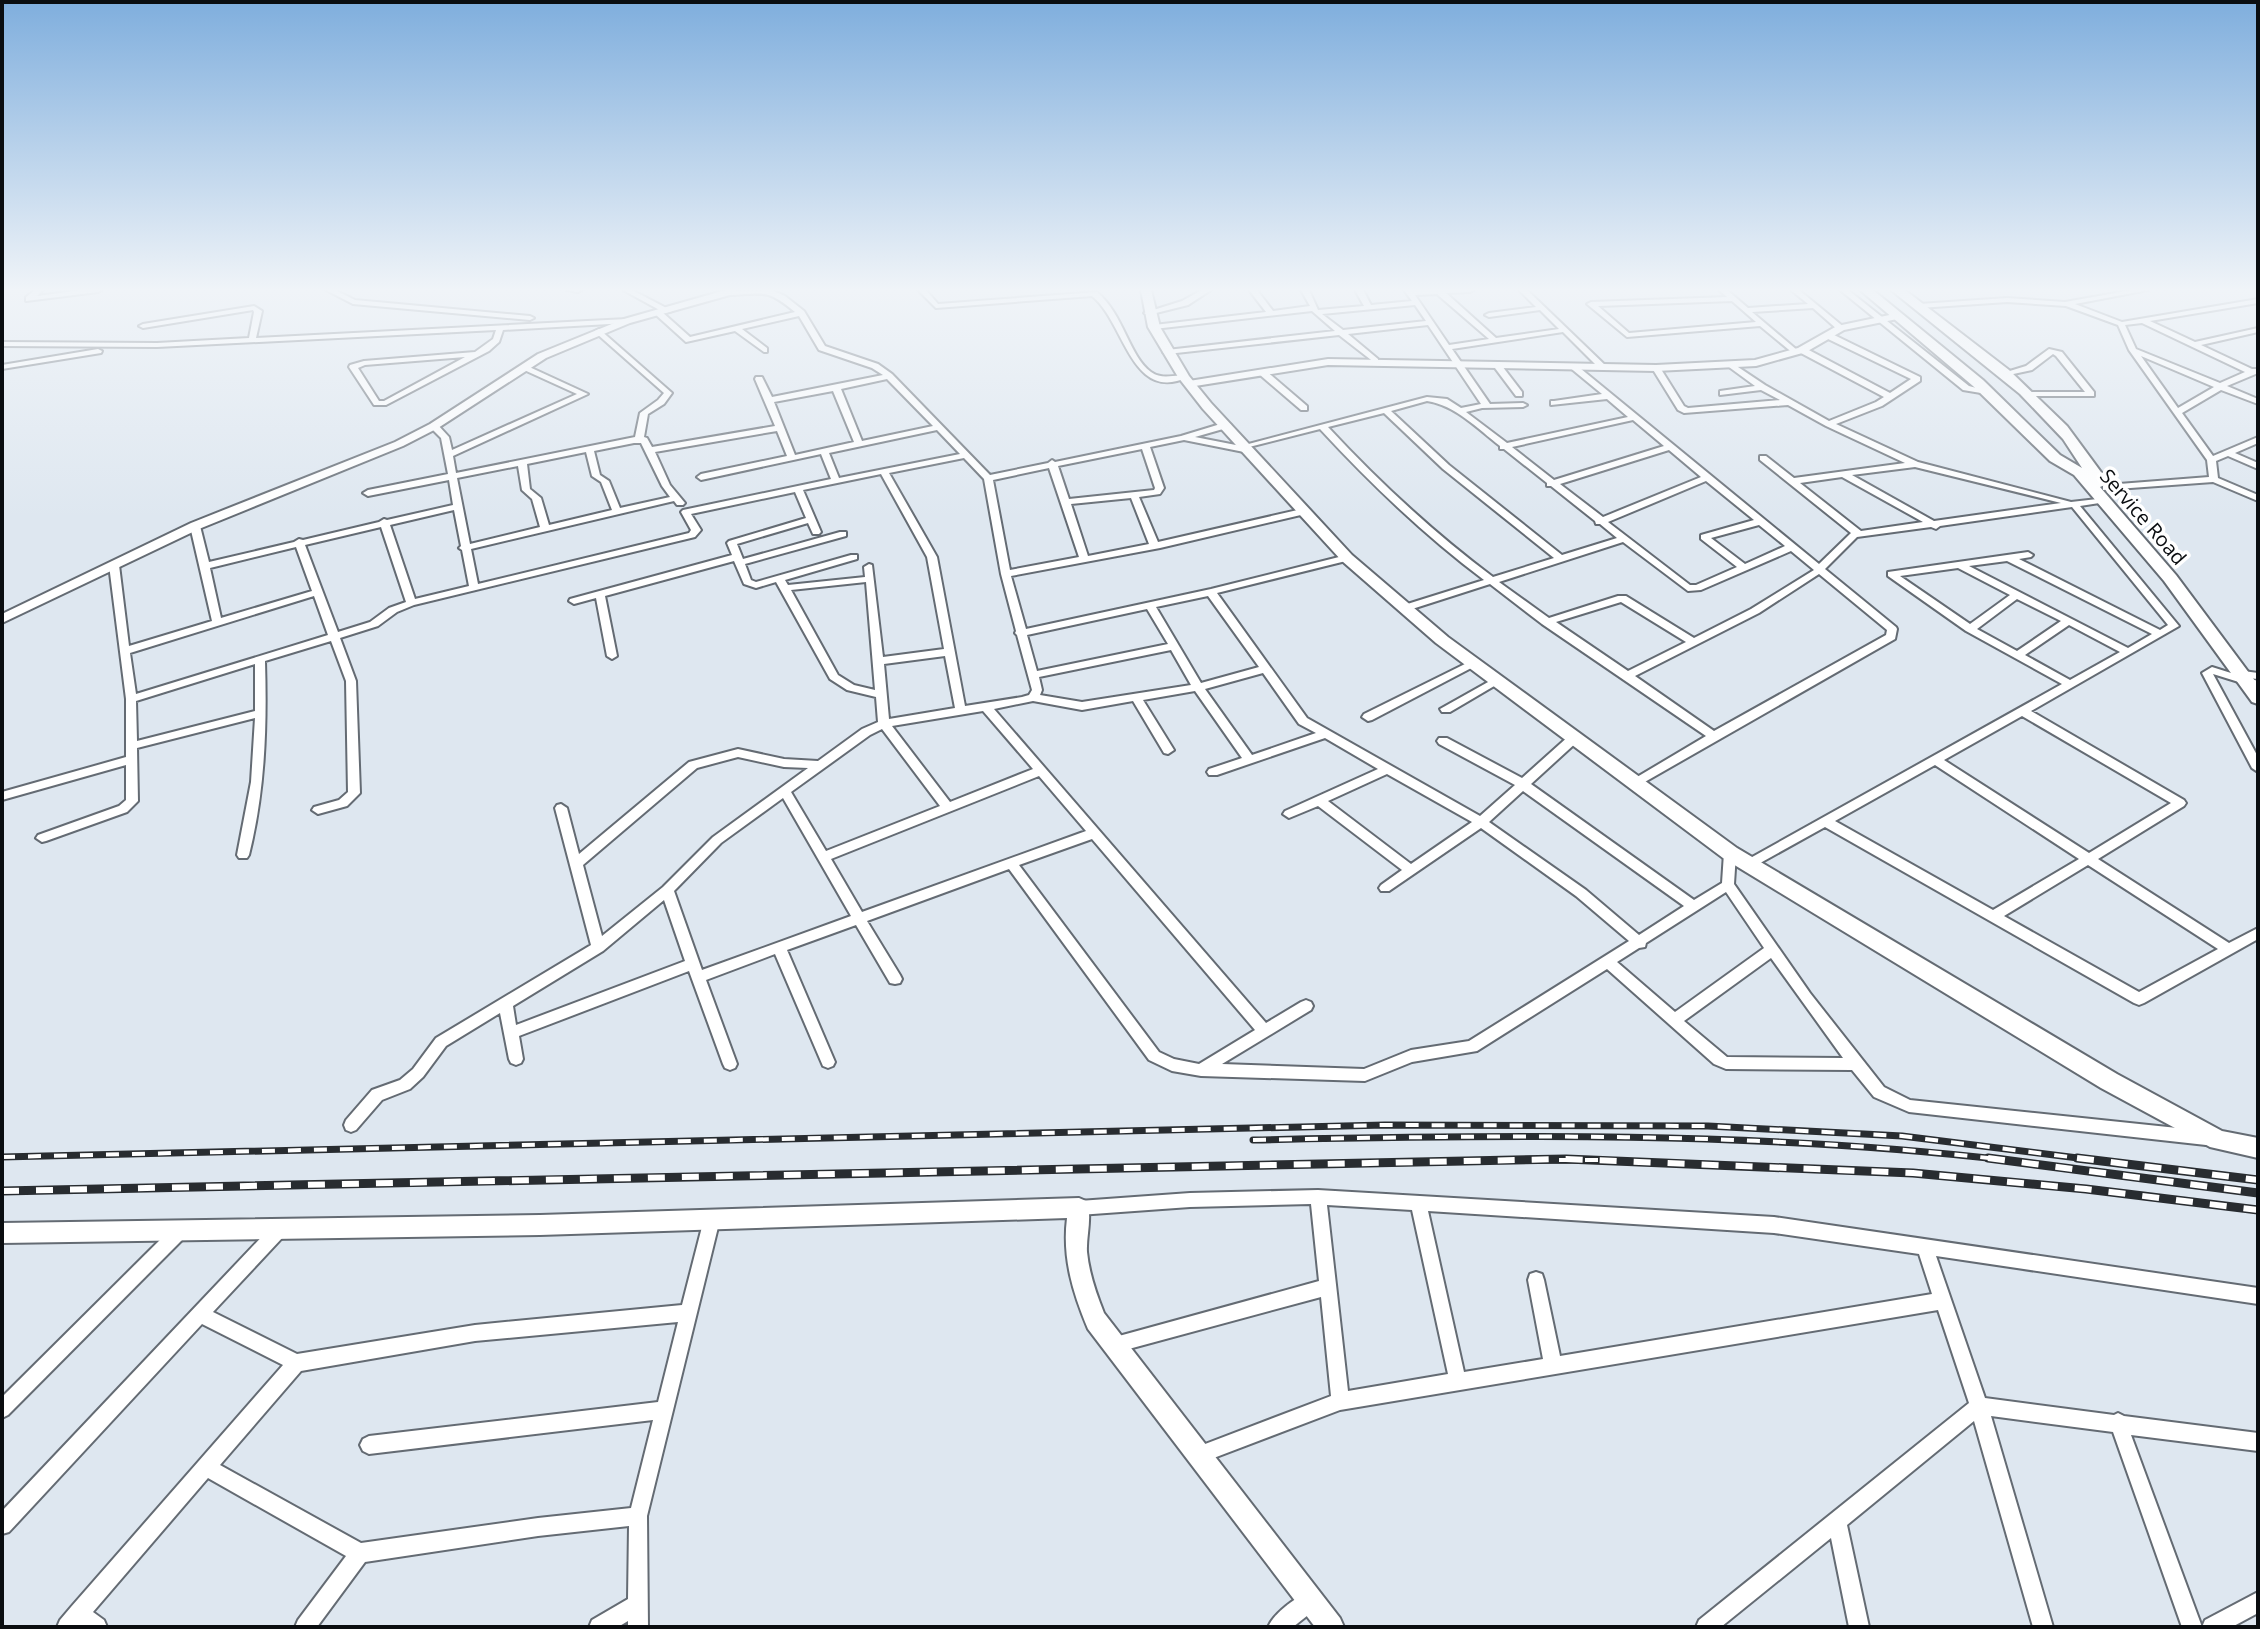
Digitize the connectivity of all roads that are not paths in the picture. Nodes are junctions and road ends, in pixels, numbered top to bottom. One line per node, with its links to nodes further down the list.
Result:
1 (356, 366): 2 (street)
2 (452, 366)
3 (638, 366): 60 (street)
4 (875, 366): 30 (street)
5 (1142, 366): 32 (street)
6 (1177, 366): 32 (main road)
7 (1301, 366): 28 (street)
8 (1459, 366): 47 (street)
9 (1498, 366): 38 (street)
10 (1572, 366): 25 (street); 40 (street)
11 (1706, 366): 26 (street)
12 (1733, 366): 33 (street)
13 (1828, 366): 41 (street)
14 (1890, 366): 41 (street)
15 (1940, 366): 36 (street)
16 (1957, 366): 36 (highway, Service Road)
17 (1972, 366): 81 (highway)
18 (1982, 366): 81 (highway)
19 (1994, 366): 29 (highway, Service Road)
20 (2032, 366): 29 (street)
21 (2069, 366): 39 (street)
22 (2145, 366): 51 (street)
23 (2171, 366): 34 (street)
24 (525, 367): 55 (street); 71 (street)
25 (1603, 367): 26 (street)
26 (1656, 368): 43 (street)
27 (2255, 371): 34 (street)
28 (1262, 372): 32 (street); 48 (street)
29 (2004, 374): 39 (highway, Service Road)
30 (889, 376): 35 (street); 57 (street)
31 (759, 379): 42 (street)
32 (1186, 380): 54 (main road)
33 (1762, 387): 37 (street); 43 (street)
34 (2221, 387): 44 (street); 51 (street)
35 (836, 388): 42 (street); 62 (street)
36 (1987, 392): 81 (highway, Service Road)
37 (1723, 393)
38 (1519, 394)
39 (2026, 394): 81 (highway, Service Road)
40 (1608, 396): 45 (street); 52 (street)
41 (1890, 397): 53 (street)
42 (769, 400): 58 (street)
43 (1789, 402): 53 (street)
44 (2258, 402)
45 (1554, 403)
46 (1523, 405): 47 (street)
47 (1485, 407): 50 (street)
48 (1304, 408)
49 (1386, 410): 50 (street); 56 (street); 122 (street)
50 (1460, 411): 64 (street)
51 (2178, 412): 75 (street)
52 (1633, 418): 64 (street); 65 (street)
53 (1829, 424): 78 (street)
54 (1227, 425): 59 (street); 66 (main road)
55 (434, 426): 71 (street); 107 (street)
56 (1322, 426): 66 (street); 131 (street)
57 (939, 427): 62 (street); 72 (street)
58 (780, 428): 68 (street); 73 (street)
59 (1183, 438): 63 (street); 66 (street)
60 (639, 440): 67 (street); 68 (street)
61 (2258, 440): 70 (street)
62 (859, 444): 69 (street)
63 (1145, 445): 77 (street); 94 (street)
64 (1503, 447): 90 (street)
65 (1671, 447): 86 (street); 90 (street)
66 (1247, 448): 102 (main road)
67 (589, 449): 76 (street); 100 (street)
68 (650, 450): 95 (street)
69 (824, 452): 73 (street); 88 (street)
70 (2228, 453): 75 (street); 79 (street)
71 (447, 455): 83 (street)
72 (967, 455): 80 (street); 85 (street)
73 (792, 458): 84 (street)
74 (1763, 458): 89 (street)
75 (2211, 460): 87 (street)
76 (522, 463): 83 (street); 109 (street)
77 (1052, 463): 85 (street); 97 (street)
78 (1915, 464): 82 (street); 98 (street)
79 (2258, 466)
80 (884, 471): 88 (street); 153 (street)
81 (2085, 473): 93 (highway, Service Road)
82 (1843, 474): 89 (street); 108 (street)
83 (450, 477): 92 (street); 99 (street)
84 (701, 477)
85 (988, 478): 130 (street)
86 (1706, 478): 105 (street); 106 (street)
87 (2214, 479): 93 (street); 96 (street)
88 (836, 480): 91 (street)
89 (1792, 481): 112 (street)
90 (1550, 484): 105 (street)
91 (798, 488): 101 (street); 103 (street)
92 (368, 493)
93 (2104, 494): 98 (street); 164 (highway, Service Road)
94 (1134, 495): 97 (street); 115 (street)
95 (676, 498): 100 (street); 101 (street)
96 (2258, 498)
97 (1065, 502): 124 (street)
98 (2074, 504): 108 (street); 148 (street)
99 (456, 507): 104 (street); 117 (street)
100 (617, 512): 109 (street)
101 (686, 512): 133 (street)
102 (1302, 512): 115 (street); 121 (main road)
103 (811, 519): 110 (street); 123 (street)
104 (384, 522): 114 (street); 139 (street)
105 (1599, 522): 113 (street)
106 (1759, 522): 116 (street); 128 (street)
107 (195, 526): 126 (street); 127 (street)
108 (1936, 526): 112 (street)
109 (545, 529): 117 (street)
110 (816, 532)
111 (843, 534): 123 (street)
112 (1860, 535): 129 (street)
113 (1623, 539): 122 (street); 128 (street)
114 (299, 542): 127 (street); 135 (street)
115 (1155, 546): 124 (street)
116 (1791, 547): 128 (street); 129 (street)
117 (464, 548): 133 (street)
118 (2028, 555): 120 (street)
119 (854, 557): 132 (street)
120 (2008, 557): 125 (street); 148 (street)
121 (1347, 558): 134 (street); 141 (main road)
122 (1561, 559): 131 (street)
123 (737, 560): 132 (street); 136 (street)
124 (1085, 560): 130 (street)
125 (1958, 564): 137 (street); 146 (street)
126 (114, 565): 142 (street); 152 (street)
127 (205, 566): 145 (street)
128 (1744, 568)
129 (1818, 571): 150 (street); 179 (street)
130 (1006, 574): 147 (street)
131 (1487, 582): 141 (street); 144 (street)
132 (782, 583): 158 (street); 167 (street)
133 (474, 588): 139 (street)
134 (1211, 592): 140 (street); 160 (street)
135 (315, 593): 145 (street); 149 (street)
136 (600, 594): 138 (street); 156 (street)
137 (2017, 594): 143 (street); 146 (street)
138 (574, 601)
139 (411, 603): 149 (street)
140 (1150, 605): 147 (street); 151 (street)
141 (1405, 608): 159 (main road)
142 (2, 619)
143 (2068, 621): 154 (street); 155 (street)
144 (1546, 622): 150 (street); 162 (street)
145 (217, 623): 152 (street)
146 (1970, 629): 155 (street)
147 (1020, 633): 161 (street)
148 (2160, 634): 154 (street)
149 (333, 637): 157 (street); 199 (street)
150 (1694, 642): 162 (street)
151 (1174, 646): 161 (street); 166 (street)
152 (124, 651): 169 (street)
153 (949, 652): 158 (street); 174 (street)
154 (2128, 652): 165 (street)
155 (2018, 655): 165 (street)
156 (612, 656)
157 (260, 660): 169 (street); 175 (street)
158 (878, 661): 167 (street)
159 (1473, 663): 163 (main road); 176 (street)
160 (1264, 669): 166 (street); 178 (street)
161 (1033, 675): 168 (street)
162 (1627, 676): 179 (street)
163 (1497, 680): 172 (street); 180 (main road)
164 (2254, 682): 188 (street)
165 (2070, 684): 173 (street)
166 (1198, 687): 170 (street); 185 (street)
167 (881, 695): 177 (street)
168 (1033, 697): 170 (street); 171 (street)
169 (131, 699): 182 (street)
170 (1137, 699): 183 (street)
171 (986, 707): 174 (street); 190 (street)
172 (1446, 709)
173 (2022, 711): 186 (street); 208 (street)
174 (961, 712): 177 (street)
175 (261, 713): 182 (street); 206 (street)
176 (1368, 717)
177 (884, 724): 187 (street); 198 (street)
178 (1326, 734): 185 (street); 189 (street)
179 (1714, 736): 193 (street)
180 (1574, 738): 192 (street); 193 (main road)
181 (1443, 741): 192 (street)
182 (131, 746): 184 (street)
183 (1168, 750)
184 (131, 760): 195 (street); 204 (street)
185 (1250, 760): 191 (street)
186 (1935, 760): 201 (street); 208 (street)
187 (821, 765): 194 (street); 210 (street)
188 (2258, 768)
189 (1388, 769): 196 (street); 202 (street)
190 (1040, 771): 198 (street); 203 (street)
191 (1213, 772)
192 (1521, 783): 202 (street); 216 (street)
193 (1636, 783): 205 (main road)
194 (785, 792): 207 (street); 215 (street)
195 (2, 796)
196 (1319, 800): 200 (street); 212 (street)
197 (561, 808): 210 (street)
198 (948, 808): 207 (street)
199 (318, 810)
200 (1289, 814)
201 (1825, 821): 211 (street); 217 (street)
202 (1481, 822): 212 (street); 220 (street)
203 (1094, 833): 209 (street); 231 (street)
204 (42, 838)
205 (1730, 853): 211 (main road); 213 (street)
206 (243, 855)
207 (823, 857): 218 (street)
208 (2088, 858): 217 (street); 223 (street)
209 (1011, 863): 218 (street); 237 (street)
210 (576, 864): 221 (street)
211 (1749, 864): 239 (main road)
212 (1411, 870): 214 (street)
213 (1728, 885): 216 (street); 224 (street)
214 (1385, 888)
215 (667, 890): 221 (street); 226 (street)
216 (1694, 907): 220 (street)
217 (1993, 917): 223 (street)
218 (859, 918): 222 (street); 227 (street)
219 (2258, 933): 223 (street)
220 (1640, 943): 225 (street)
221 (598, 947): 228 (street)
222 (779, 948): 226 (street); 234 (street)
223 (2229, 949)
224 (1772, 950): 230 (street); 236 (street)
225 (1608, 962): 230 (street); 237 (street)
226 (696, 971): 232 (street); 235 (street)
227 (895, 979)
228 (505, 1002): 232 (street); 238 (street)
229 (1306, 1006): 231 (street)
230 (1673, 1021): 236 (street)
231 (1264, 1031): 237 (street)
232 (511, 1033): 233 (street)
233 (516, 1059)
234 (828, 1062)
235 (730, 1064)
236 (1855, 1064): 239 (street)
237 (1201, 1070)
238 (351, 1125)
239 (2218, 1140): 240 (main road)
240 (2258, 1148)
241 (1318, 1197): 242 (street); 243 (street); 250 (street)
242 (1418, 1203): 248 (street); 258 (street)
243 (1079, 1208): 244 (street); 255 (street)
244 (711, 1223): 246 (street); 253 (street)
245 (179, 1232): 246 (street); 247 (street); 261 (street)
246 (277, 1232): 254 (street)
247 (2, 1233)
248 (1924, 1246): 251 (street); 252 (street)
249 (1536, 1280): 257 (street)
250 (1328, 1287): 255 (street); 259 (street)
251 (2258, 1296)
252 (1941, 1301): 257 (street); 260 (street)
253 (690, 1313): 256 (street); 262 (street)
254 (200, 1314): 256 (street); 270 (street)
255 (1114, 1345): 266 (street)
256 (296, 1363): 267 (street)
257 (1553, 1366): 258 (street)
258 (1458, 1382): 259 (street)
259 (1340, 1401): 266 (street)
260 (1979, 1406): 263 (street); 269 (street); 284 (street)
261 (2, 1409)
262 (665, 1410): 265 (street); 268 (street)
263 (2118, 1422): 264 (street); 285 (street)
264 (2258, 1442)
265 (369, 1445)
266 (1198, 1455): 272 (street)
267 (206, 1467): 271 (street); 275 (street)
268 (638, 1516): 271 (street); 274 (street)
269 (1837, 1521): 282 (street); 283 (street)
270 (2, 1525)
271 (360, 1553): 277 (street)
272 (1310, 1601): 280 (street); 281 (street)
273 (2258, 1602): 286 (street)
274 (637, 1605): 278 (street); 279 (street)
275 (73, 1621): 276 (street)
276 (97, 1627)
277 (305, 1627)
278 (599, 1627)
279 (638, 1627)
280 (1278, 1627)
281 (1331, 1627)
282 (1706, 1627)
283 (1859, 1627)
284 (2043, 1627)
285 (2192, 1627)
286 (2212, 1627)

